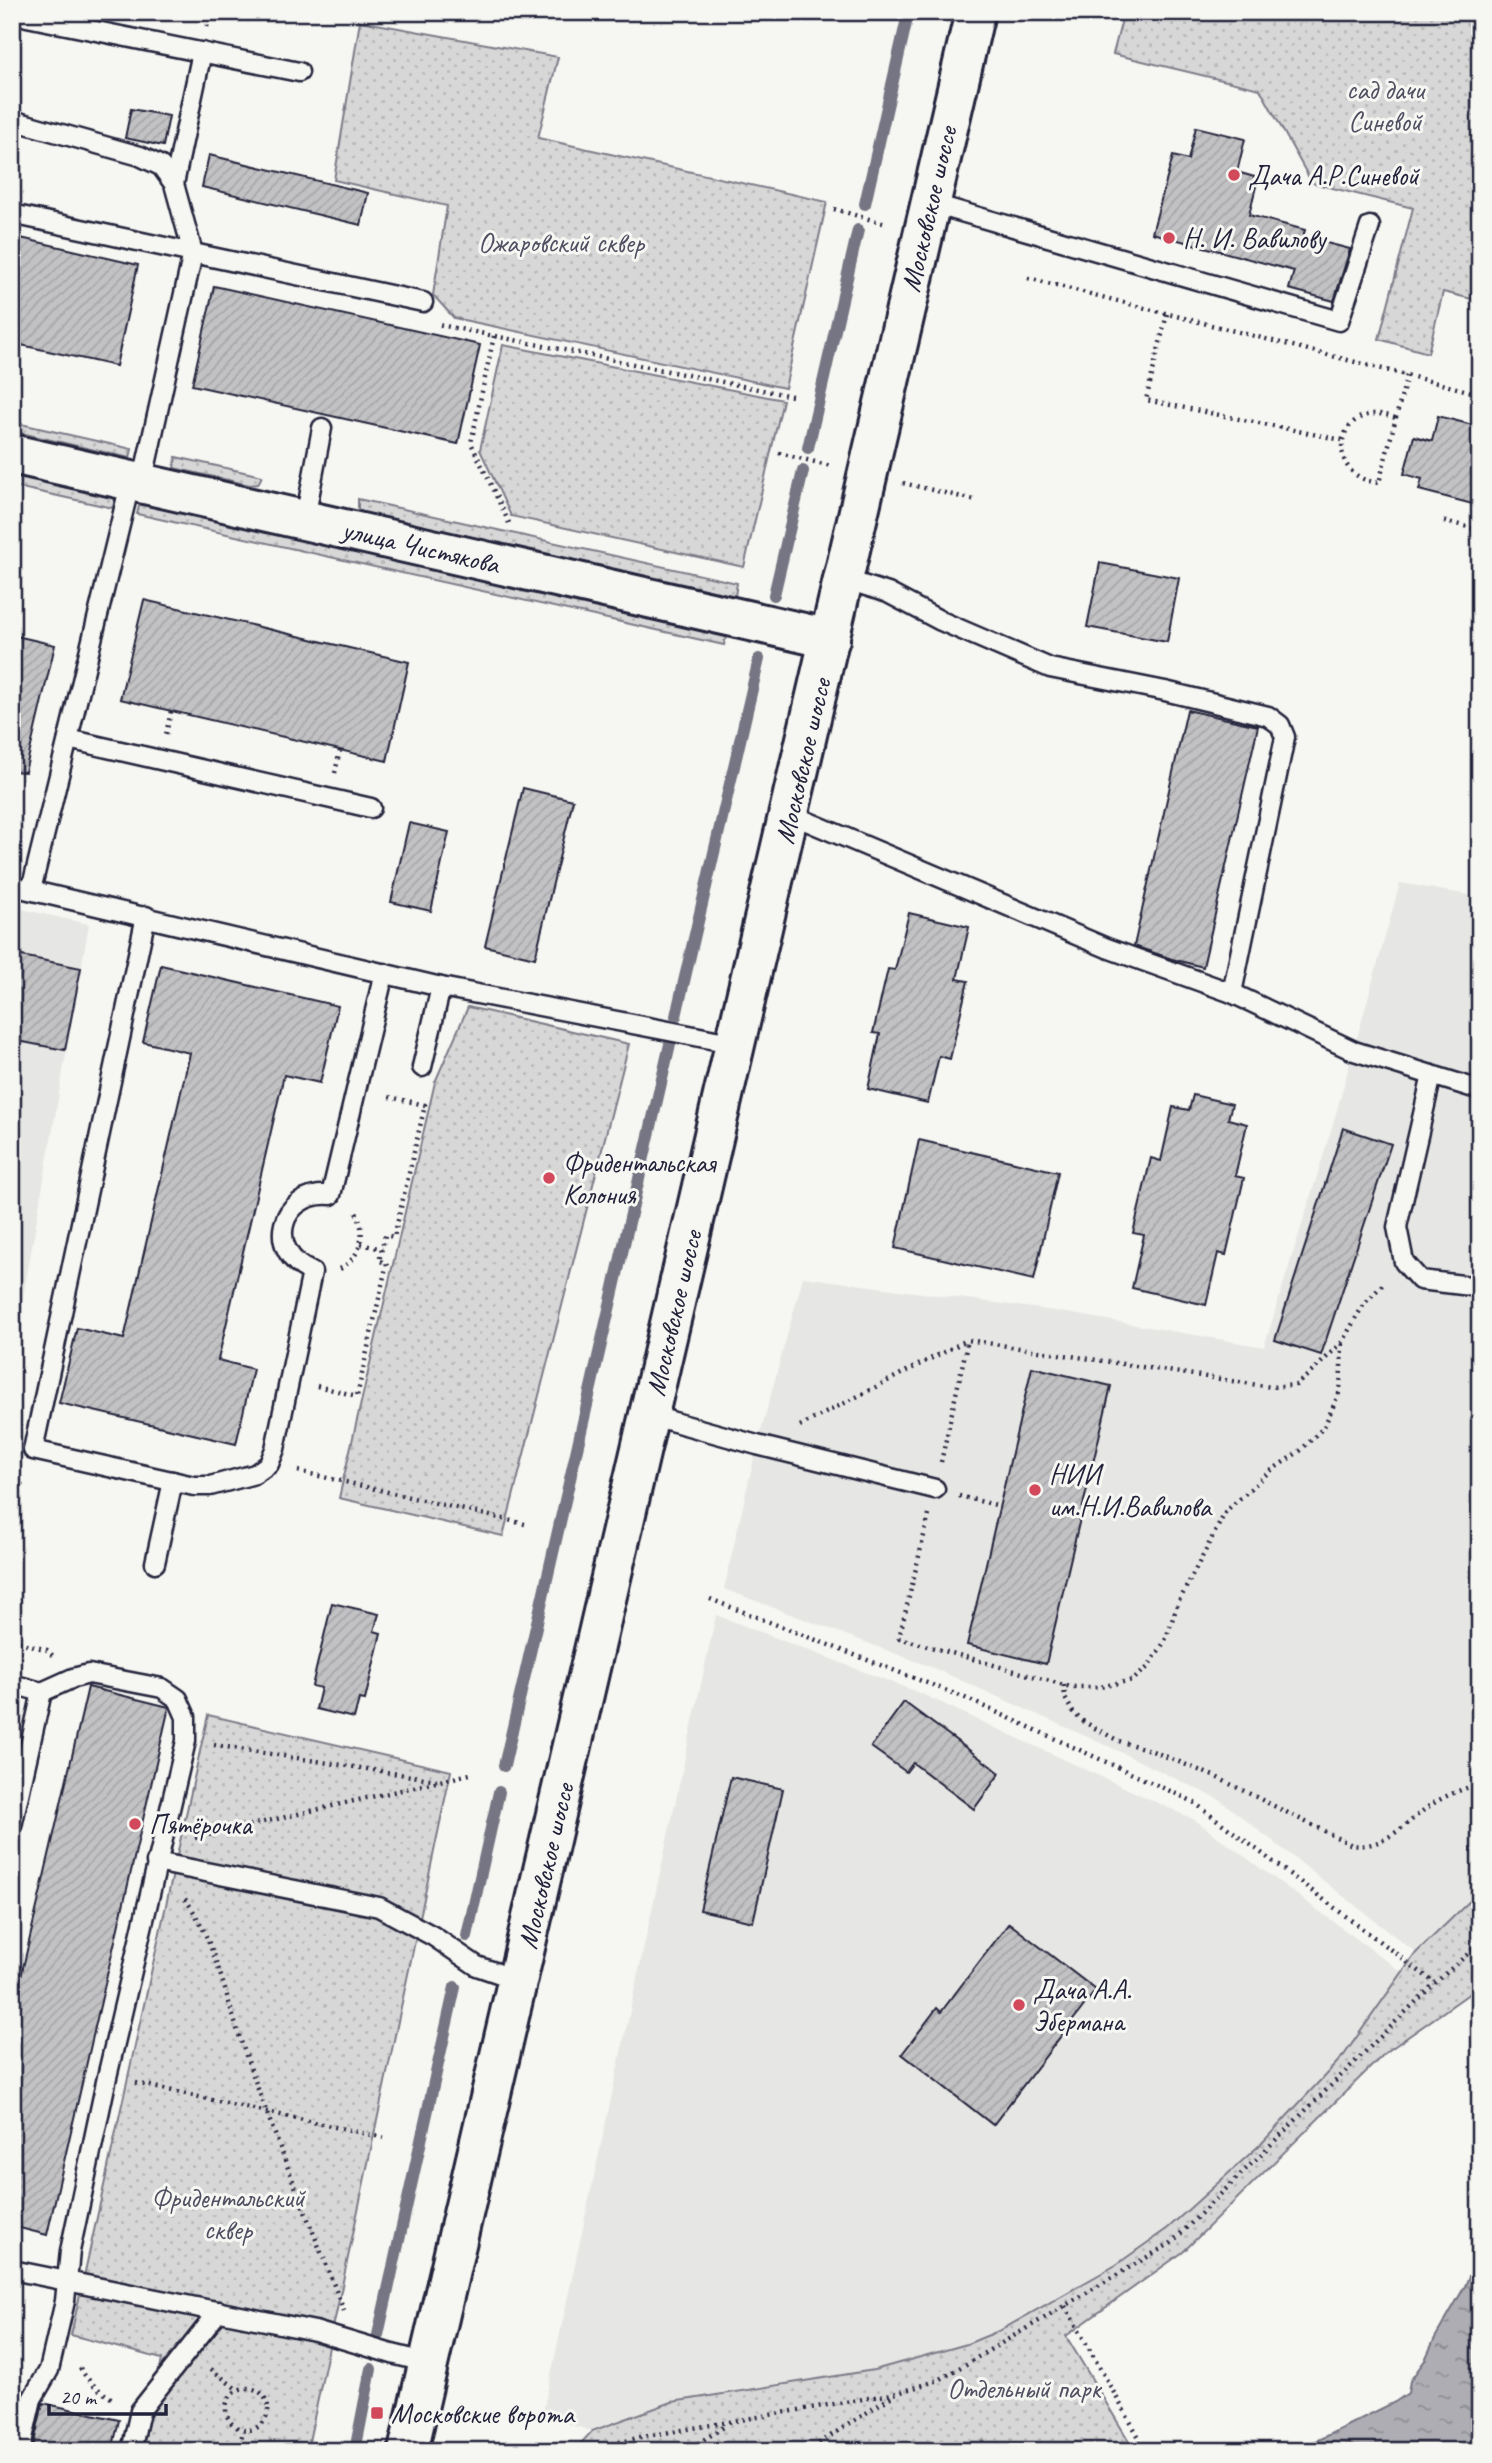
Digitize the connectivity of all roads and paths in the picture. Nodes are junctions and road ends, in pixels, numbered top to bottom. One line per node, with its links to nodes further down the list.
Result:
1 (28, 12): 3 (lane)
2 (975, 12): 7 (main road, Московское шоссе)
3 (202, 52): 4 (lane); 6 (lane)
4 (299, 72)
5 (12, 120): 6 (lane)
6 (174, 184): 10 (lane)
7 (930, 203): 9 (lane); 31 (main road, Московское шоссе)
8 (12, 214): 10 (lane)
9 (1370, 226)
10 (193, 253): 12 (lane); 24 (lane)
11 (1028, 278): 13 (path)
12 (424, 302): 14 (path)
13 (1167, 314): 15 (path); 20 (path)
14 (494, 336): 17 (path); 29 (path)
15 (1406, 375): 16 (path); 18 (path)
16 (1480, 394)
17 (792, 396)
18 (1395, 418): 20 (path); 20 (path)
19 (322, 428): 27 (lane)
20 (1342, 440)
21 (779, 453): 23 (path)
22 (12, 454): 24 (main road, улица Чистякова)
23 (842, 468)
24 (136, 482): 27 (main road, улица Чистякова); 33 (lane)
25 (899, 482): 26 (path)
26 (974, 500)
27 (304, 519): 32 (main road, улица Чистякова)
28 (1444, 520): 30 (path)
29 (510, 525)
30 (1480, 530)
31 (844, 579): 32 (main road, Московское шоссе); 41 (lane)
32 (830, 639): 35 (main road, Московское шоссе)
33 (68, 739): 34 (lane); 37 (lane)
34 (371, 807)
35 (790, 814): 41 (lane); 42 (main road, Московское шоссе)
36 (12, 886): 37 (lane)
37 (31, 890): 38 (lane)
38 (146, 916): 39 (lane); 58 (lane)
39 (384, 973): 40 (lane); 45 (lane)
40 (441, 988): 42 (lane); 43 (lane)
41 (1232, 993): 44 (lane)
42 (736, 1044): 56 (main road, Московское шоссе)
43 (422, 1068)
44 (1432, 1075): 46 (lane); 50 (lane)
45 (356, 1089): 47 (lane); 49 (path)
46 (1480, 1090)
47 (331, 1195): 48 (path); 51 (lane)
48 (361, 1244): 49 (path); 51 (path)
49 (382, 1249): 55 (path)
50 (1404, 1262): 52 (lane); 54 (path)
51 (312, 1272): 55 (lane)
52 (1480, 1283)
53 (968, 1339): 54 (path); 57 (path); 61 (path)
54 (1342, 1342): 70 (path)
55 (289, 1380): 59 (lane)
56 (649, 1415): 57 (lane); 79 (main road, Московское шоссе)
57 (762, 1446): 61 (lane)
58 (33, 1450): 60 (lane); 63 (path)
59 (269, 1464): 60 (lane); 64 (path)
60 (173, 1481): 65 (lane)
61 (935, 1489): 62 (path); 70 (path)
62 (1000, 1506)
63 (12, 1511)
64 (529, 1525)
65 (155, 1563)
66 (710, 1599): 80 (path)
67 (12, 1640): 68 (path)
68 (73, 1678): 71 (lane); 77 (lane)
69 (12, 1684): 71 (lane)
70 (1064, 1685): 75 (path)
71 (42, 1692): 76 (lane)
72 (207, 1744): 74 (path)
73 (470, 1774): 74 (path)
74 (442, 1781): 77 (path)
75 (1480, 1784)
76 (12, 1826)
77 (158, 1854): 79 (lane); 81 (lane); 82 (path)
78 (1480, 1943): 80 (path)
79 (518, 1980): 90 (main road, Московское шоссе)
80 (1435, 1983): 86 (path)
81 (107, 2077): 82 (path); 85 (lane)
82 (266, 2112): 83 (path); 88 (path)
83 (385, 2138)
84 (12, 2270): 85 (lane)
85 (67, 2280): 87 (lane); 89 (lane)
86 (1066, 2306): 91 (path); 102 (path)
87 (219, 2311): 90 (lane); 92 (lane)
88 (345, 2312)
89 (59, 2326): 92 (path); 95 (lane)
90 (429, 2363): 98 (main road, Московское шоссе)
91 (898, 2393): 93 (path); 101 (path)
92 (139, 2415): 96 (lane)
93 (731, 2422): 99 (path); 100 (path)
94 (243, 2431): 94 (path); 97 (path)
95 (20, 2451)
96 (131, 2451)
97 (239, 2451)
98 (408, 2451)
99 (585, 2451)
100 (686, 2451)
101 (807, 2451)
102 (1139, 2451)

